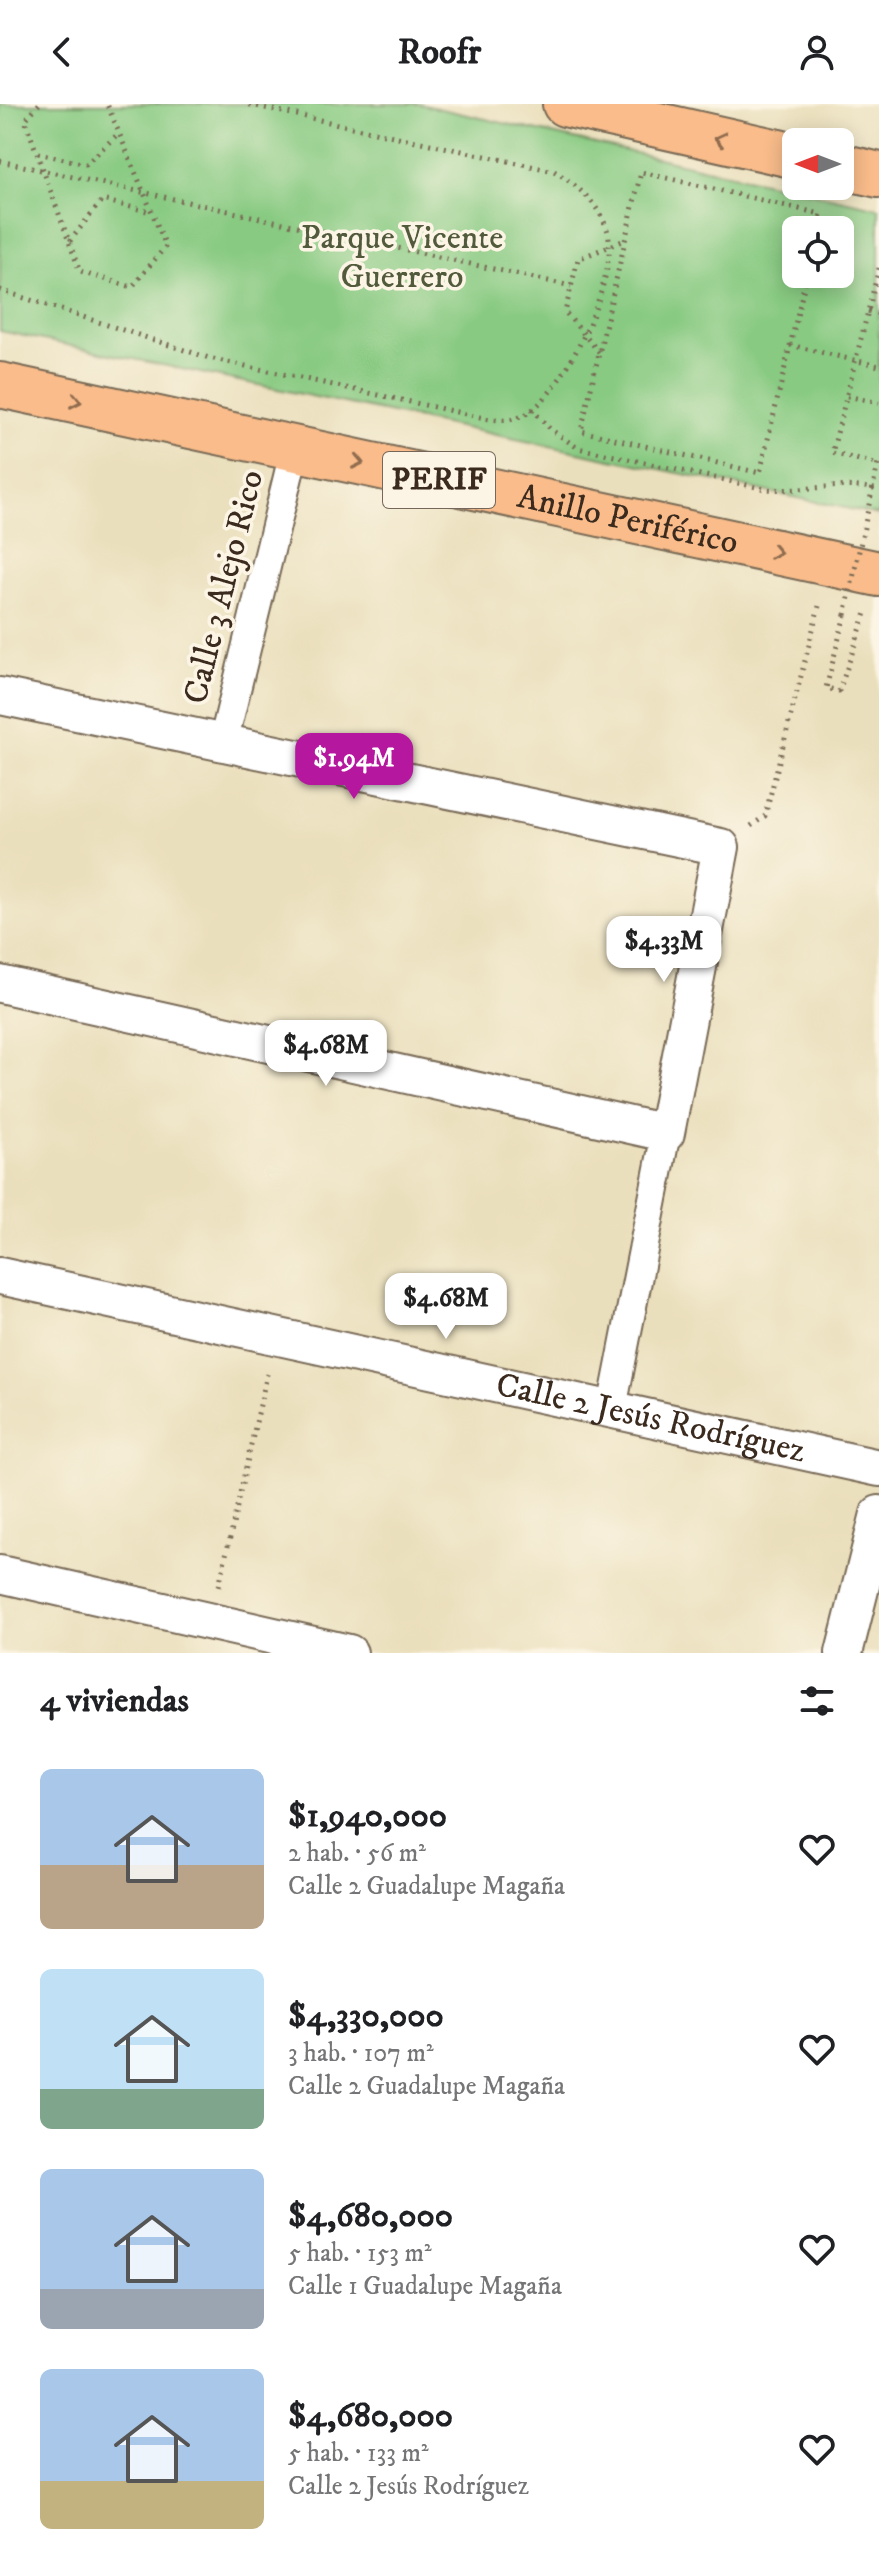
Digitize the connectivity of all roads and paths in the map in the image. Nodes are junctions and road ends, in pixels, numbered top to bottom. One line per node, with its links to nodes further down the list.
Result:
1 (39, 104): 6 (path)
2 (107, 104): 5 (path)
3 (246, 104): 17 (path)
4 (565, 104): 7 (main road, one-way to 4)
5 (119, 133): 6 (path); 12 (path)
6 (37, 153): 10 (path)
7 (782, 153)
8 (0, 161): 10 (path)
9 (854, 169): 11 (main road)
10 (44, 171): 12 (path); 16 (path)
11 (879, 175)
12 (143, 192): 13 (path); 19 (path)
13 (152, 212): 16 (path); 16 (path)
14 (820, 216): 15 (path)
15 (626, 239): 17 (path); 27 (path)
16 (69, 241)
17 (608, 246): 19 (path); 25 (path)
18 (879, 268): 22 (path)
19 (571, 286): 25 (path)
20 (804, 288): 26 (path)
21 (0, 290): 33 (path)
22 (876, 292): 23 (path)
23 (868, 311): 24 (path); 28 (path)
24 (879, 314)
25 (584, 334): 27 (path); 33 (path)
26 (790, 345): 27 (path); 28 (path)
27 (599, 352)
28 (856, 361): 29 (path); 31 (path)
29 (879, 366)
30 (0, 385): 34 (main road, Anillo Periférico / PERIF, one-way to 34)
31 (847, 396): 32 (path); 35 (path)
32 (879, 403)
33 (532, 409): 36 (path)
34 (295, 448): 37 (main road, Anillo Periférico / PERIF, one-way to 37); 41 (street, Calle 3 Alejo Rico)
35 (879, 462): 39 (path, bridge)
36 (879, 490)
37 (830, 564): 38 (main road, Anillo Periférico / PERIF); 42 (path)
38 (879, 574)
39 (863, 623)
40 (0, 696): 41 (street)
41 (223, 743): 42 (street)
42 (721, 847): 44 (street)
43 (0, 984): 44 (street)
44 (666, 1133): 47 (street)
45 (0, 1276): 46 (street, Calle 2 Jesús Rodríguez)
46 (277, 1334): 47 (street, Calle 2 Jesús Rodríguez); 51 (path)
47 (612, 1408): 48 (street, Calle 2 Jesús Rodríguez)
48 (879, 1468)
49 (879, 1514): 53 (street)
50 (0, 1574): 51 (street)
51 (211, 1623): 52 (street)
52 (349, 1653)
53 (844, 1653)

